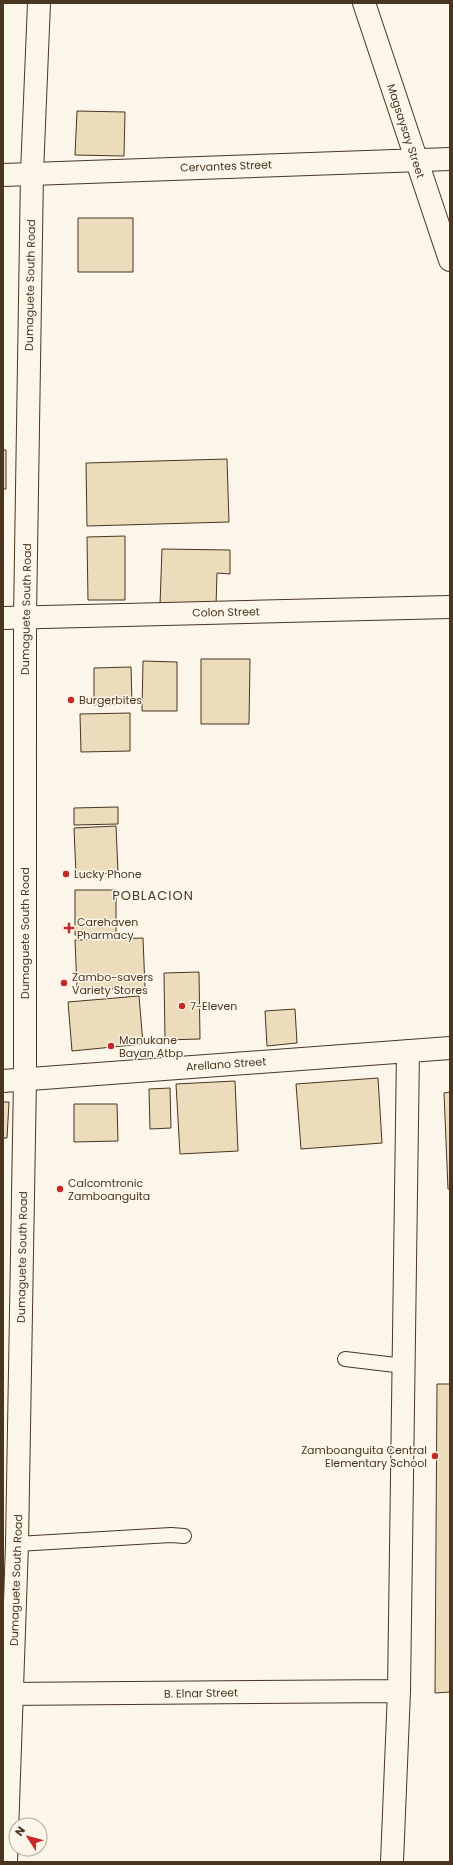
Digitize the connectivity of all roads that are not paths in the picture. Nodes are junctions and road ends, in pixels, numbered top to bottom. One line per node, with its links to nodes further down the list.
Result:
1 (38, 3): 5 (main road, Dumaguete South Road)
2 (364, 3): 3 (main road, Magsaysay Street)
3 (415, 159): 4 (main road, Cervantes Street); 5 (main road, Cervantes Street); 7 (main road, Magsaysay Street)
4 (450, 159)
5 (32, 173): 6 (main road, Cervantes Street); 9 (main road, Dumaguete South Road)
6 (3, 175)
7 (450, 260)
8 (450, 607): 9 (main road, Colon Street)
9 (26, 617): 10 (main road, Colon Street); 13 (main road, Dumaguete South Road)
10 (3, 618)
11 (450, 1048): 12 (main road, Arellano Street)
12 (408, 1051): 13 (main road, Arellano Street); 16 (main road)
13 (25, 1079): 14 (main road, Arellano Street); 18 (main road, Dumaguete South Road)
14 (3, 1081)
15 (345, 1359): 16 (lane)
16 (404, 1366): 19 (main road)
17 (184, 1536): 18 (lane)
18 (17, 1544): 20 (main road, Dumaguete South Road)
19 (399, 1691): 20 (main road, B. Elnar Street); 22 (main road)
20 (8, 1694): 21 (main road, Dumaguete South Road)
21 (6, 1862)
22 (392, 1862)

